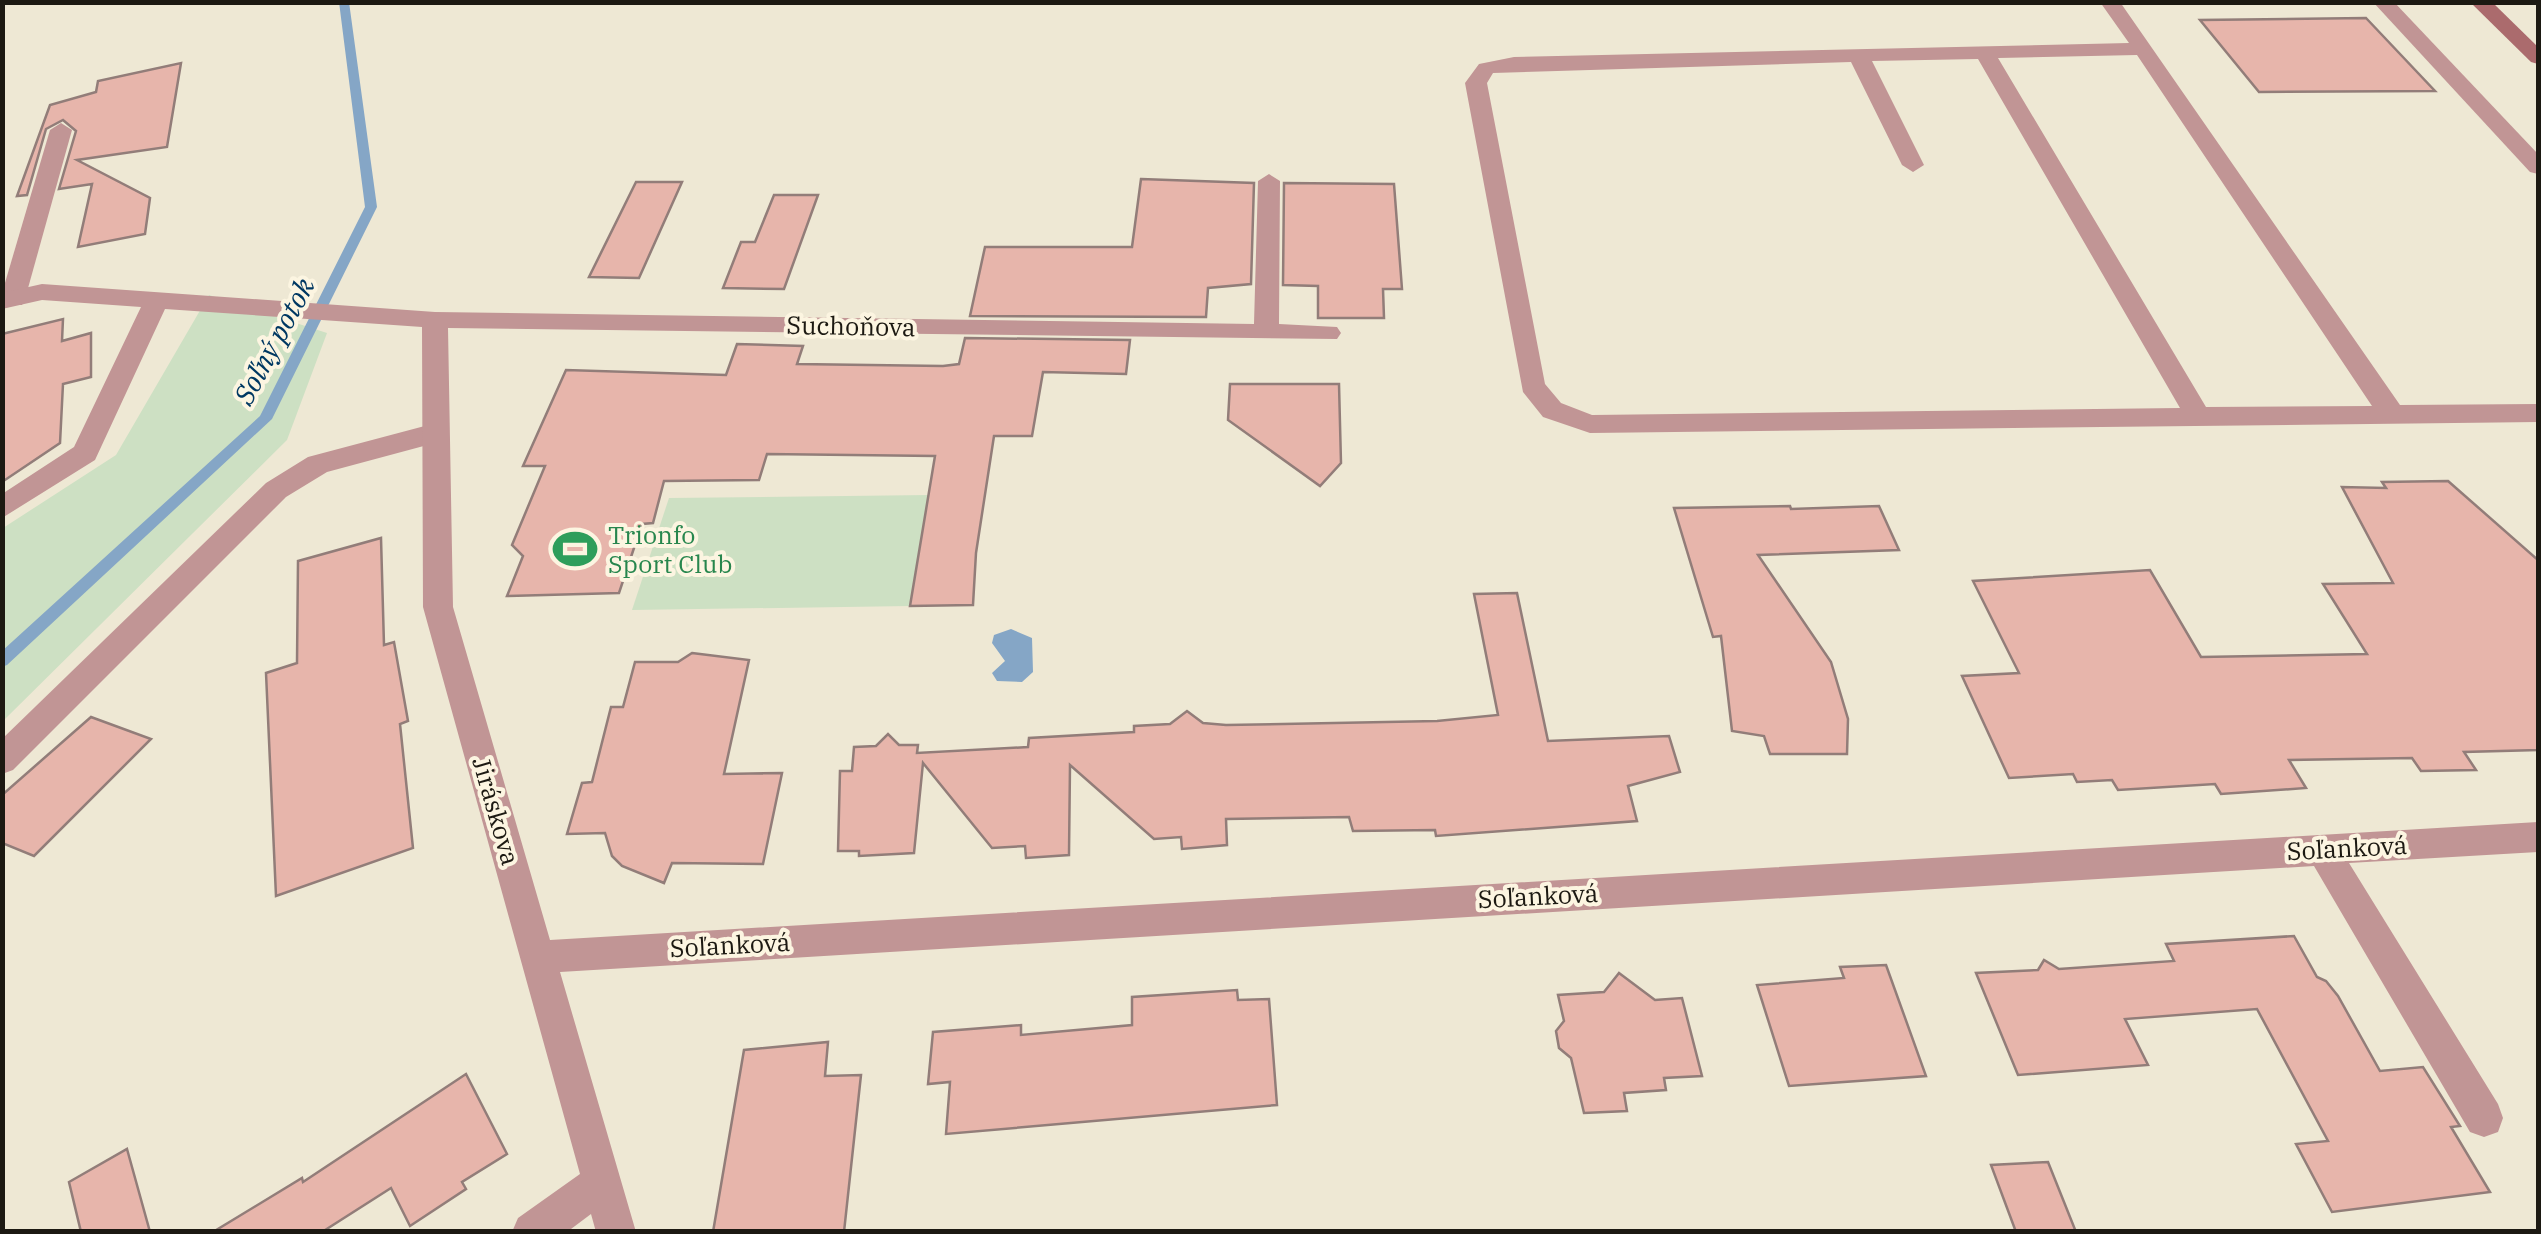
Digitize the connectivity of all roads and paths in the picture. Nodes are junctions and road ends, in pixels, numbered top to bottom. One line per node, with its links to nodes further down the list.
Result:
1 (2110, 2): 4 (street)
2 (2382, 2): 10 (street)
3 (2480, 2): 7 (street)
4 (2143, 49): 5 (street); 18 (street)
5 (1984, 52): 6 (street); 19 (street)
6 (1858, 56): 9 (street); 19 (street)
7 (2538, 58)
8 (61, 130): 12 (street)
9 (1913, 166)
10 (2538, 167)
11 (1269, 181): 15 (street)
12 (8, 300): 13 (street)
13 (156, 300): 14 (street); 21 (street)
14 (435, 320): 15 (street, Suchoňova); 20 (street, Jiráskova)
15 (1266, 332): 16 (street, Suchoňova)
16 (1328, 333)
17 (2538, 413): 18 (street)
18 (2392, 414): 19 (street)
19 (2198, 416)
20 (436, 433): 22 (street); 25 (street, Jiráskova)
21 (2, 508)
22 (2, 760)
23 (2538, 837): 24 (street, Soľanková)
24 (2322, 849): 25 (street, Soľanková); 26 (street)
25 (538, 957): 27 (street, Jiráskova)
26 (2484, 1118)
27 (602, 1182): 28 (street); 29 (street, Jiráskova)
28 (532, 1232)
29 (616, 1232)

